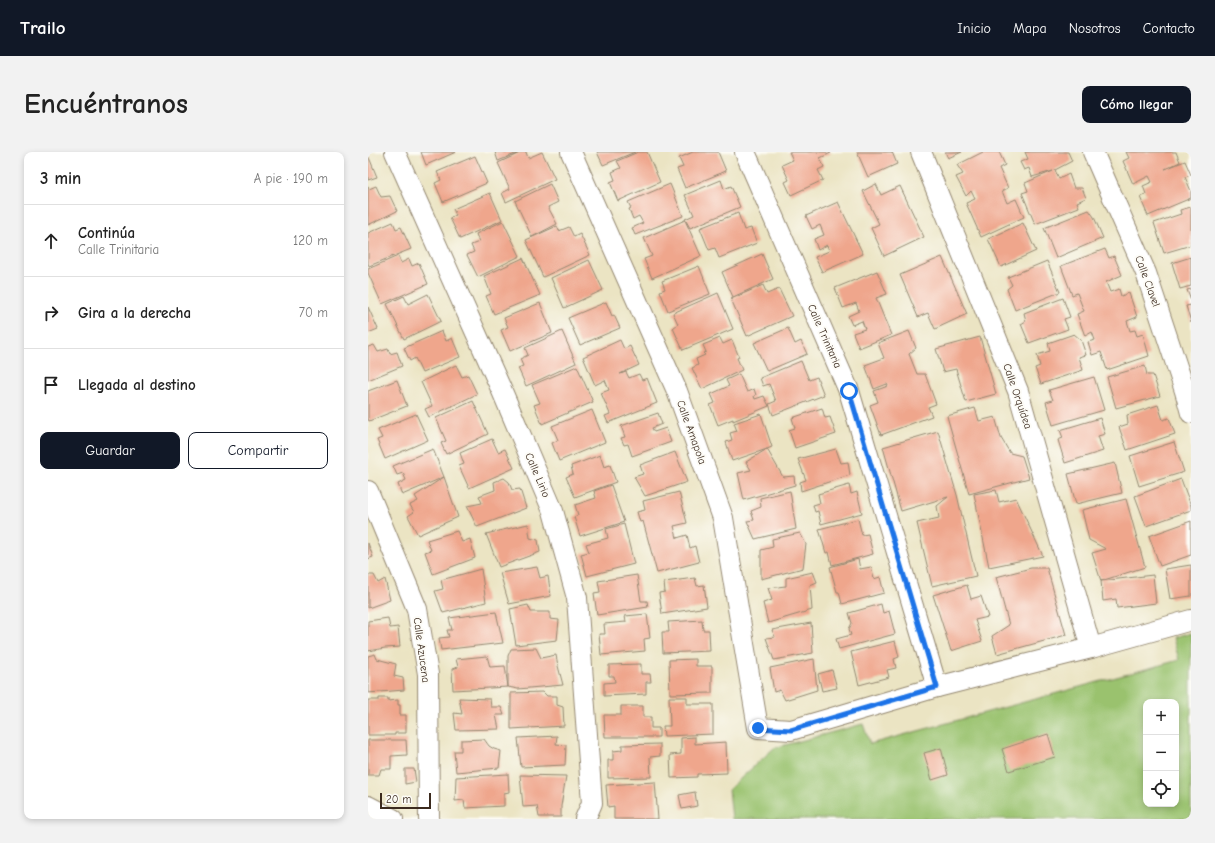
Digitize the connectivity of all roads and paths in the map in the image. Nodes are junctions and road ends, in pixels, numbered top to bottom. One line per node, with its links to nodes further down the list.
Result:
1 (395, 152): 14 (street, Calle Lirio)
2 (571, 152): 10 (street, Calle Amapola)
3 (745, 152): 10 (street, Calle Trinitaria)
4 (921, 152): 9 (street, Calle Orquídea)
5 (1093, 152): 6 (street, Calle Clavel)
6 (1191, 413)
7 (368, 491): 13 (street, Calle Azucena)
8 (1191, 620): 9 (street)
9 (1091, 648): 10 (street)
10 (937, 687)
11 (368, 806): 12 (street)
12 (393, 819)
13 (429, 819)
14 (585, 819)

